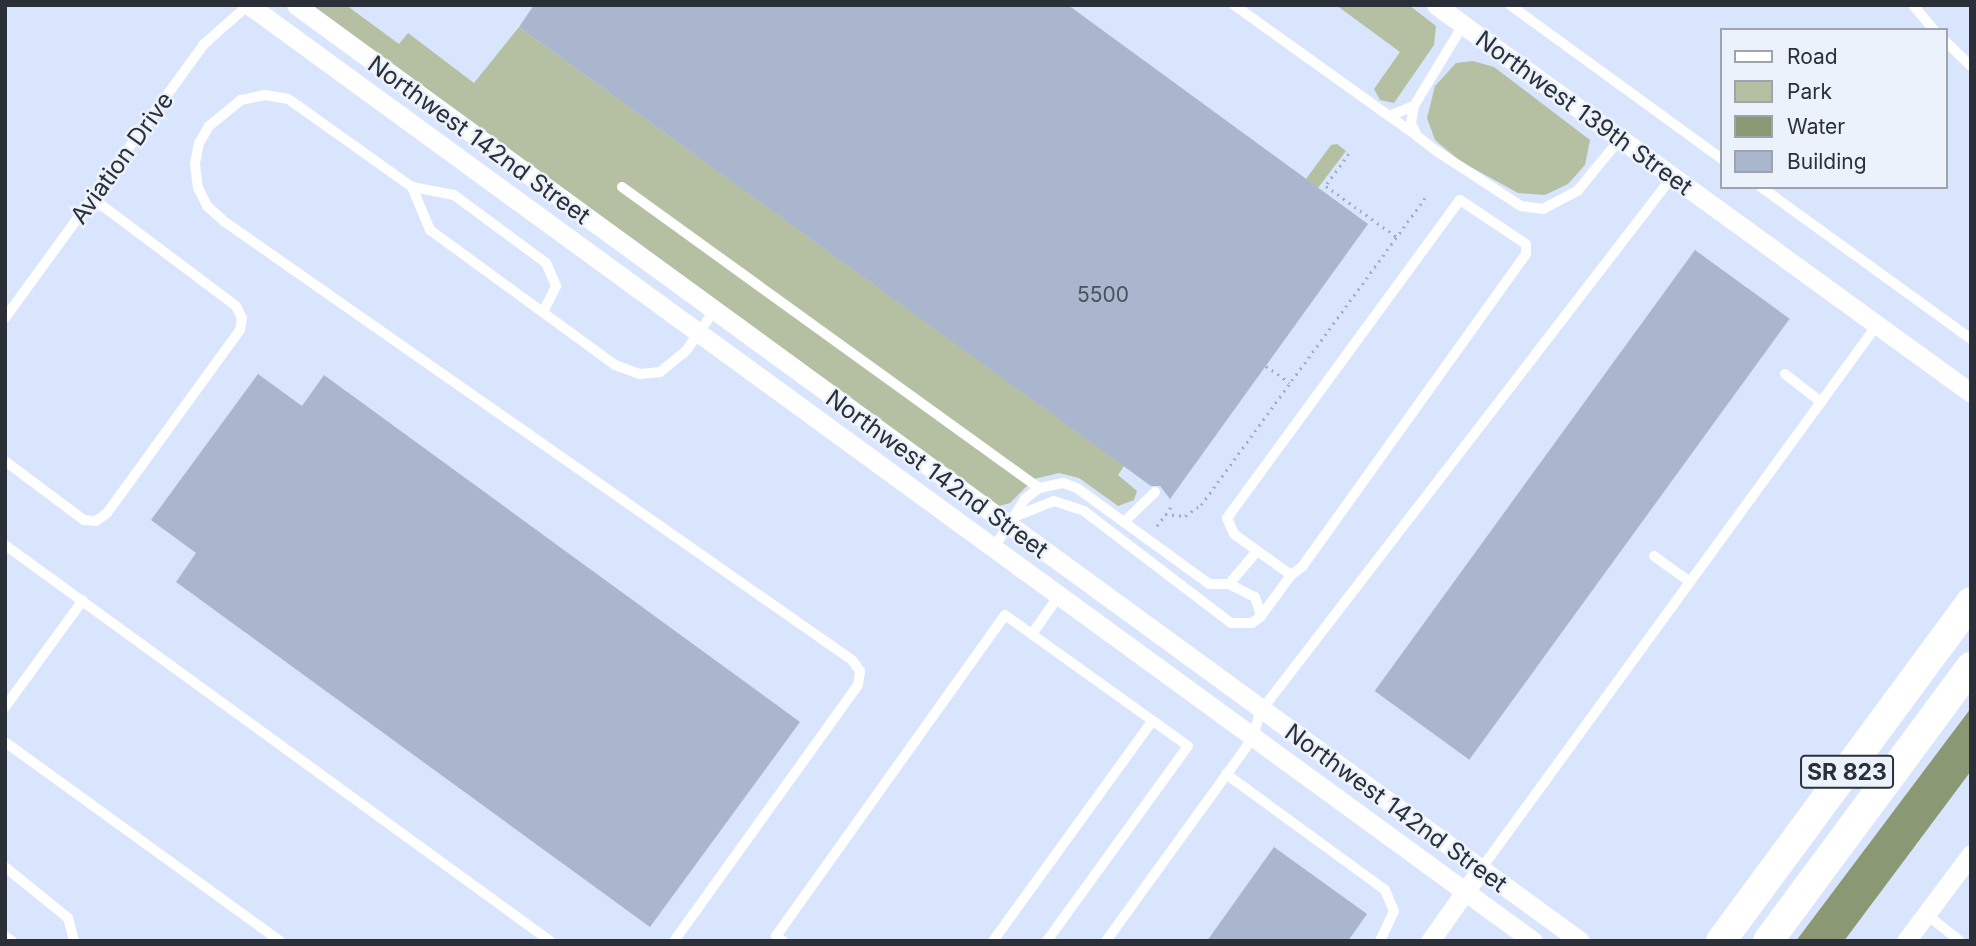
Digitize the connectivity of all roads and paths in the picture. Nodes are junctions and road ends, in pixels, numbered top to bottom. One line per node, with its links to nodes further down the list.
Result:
1 (248, 5): 22 (lane, Aviation Drive); 28 (street, Northwest 142nd Street)
2 (296, 5): 24 (street, Northwest 142nd Street)
3 (1234, 5): 12 (lane)
4 (1436, 5): 7 (street, Northwest 139th Street)
5 (1510, 5): 16 (lane)
6 (1913, 5): 8 (lane)
7 (1464, 25): 11 (lane); 14 (street, Northwest 139th Street)
8 (1932, 28)
9 (1948, 44): 10 (lane)
10 (1971, 66)
11 (1414, 106): 12 (lane); 13 (lane)
12 (1389, 116): 13 (lane)
13 (1417, 136): 14 (lane)
14 (1620, 139): 17 (street, Northwest 139th Street)
15 (1349, 154): 23 (path)
16 (1720, 158)
17 (1672, 177): 27 (street, Northwest 139th Street); 57 (lane)
18 (412, 187): 25 (lane); 25 (lane); 73 (lane)
19 (622, 187): 36 (lane)
20 (1764, 189): 29 (lane)
21 (1427, 195): 23 (path)
22 (92, 198): 26 (lane, Aviation Drive); 35 (lane)
23 (1397, 237): 32 (path)
24 (713, 311): 28 (lane); 40 (street, Northwest 142nd Street)
25 (543, 312): 28 (lane)
26 (5, 318)
27 (1877, 325): 33 (street, Northwest 139th Street); 34 (lane)
28 (698, 334): 44 (street, Northwest 142nd Street)
29 (1971, 339)
30 (1266, 366): 32 (path)
31 (1785, 374): 34 (lane)
32 (1290, 383): 39 (path)
33 (1971, 393)
34 (1821, 402): 48 (lane)
35 (5, 461)
36 (1039, 488): 40 (lane); 41 (lane)
37 (1155, 492): 41 (lane)
38 (1172, 505): 39 (path)
39 (1165, 514): 42 (path)
40 (1012, 521): 44 (lane); 53 (lane); 57 (street, Northwest 142nd Street)
41 (1124, 522): 49 (lane)
42 (1157, 526)
43 (5, 545): 51 (lane)
44 (993, 549): 50 (street, Northwest 142nd Street)
45 (1257, 551): 47 (lane); 47 (lane); 49 (lane)
46 (1654, 556): 48 (lane)
47 (1291, 575): 53 (lane)
48 (1690, 582): 64 (lane)
49 (1229, 584): 53 (lane)
50 (1058, 597): 54 (lane); 59 (street, Northwest 142nd Street)
51 (83, 600): 56 (lane); 72 (lane)
52 (1971, 602): 81 (main road, SR 823)
53 (1261, 616)
54 (1032, 634): 58 (lane); 68 (lane)
55 (1971, 667): 82 (main road, SR 823)
56 (5, 708)
57 (1260, 712): 59 (lane); 64 (street, Northwest 142nd Street)
58 (1152, 721): 74 (lane); 75 (lane)
59 (1253, 738): 61 (lane); 65 (street, Northwest 142nd Street)
60 (5, 742): 71 (lane)
61 (1226, 774): 76 (lane); 77 (lane)
62 (1971, 854): 66 (street)
63 (5, 867): 70 (lane)
64 (1481, 869): 65 (street); 80 (street, Northwest 142nd Street)
65 (1465, 892): 78 (street); 79 (street, Northwest 142nd Street)
66 (1926, 914): 83 (street); 84 (lane)
67 (5, 936): 69 (lane)
68 (777, 939)
69 (12, 941)
70 (74, 941)
71 (280, 941)
72 (550, 941)
73 (674, 941)
74 (993, 941)
75 (1047, 941)
76 (1106, 941)
77 (1380, 941)
78 (1430, 941)
79 (1532, 941)
80 (1580, 941)
81 (1721, 941)
82 (1768, 941)
83 (1906, 941)
84 (1960, 941)

